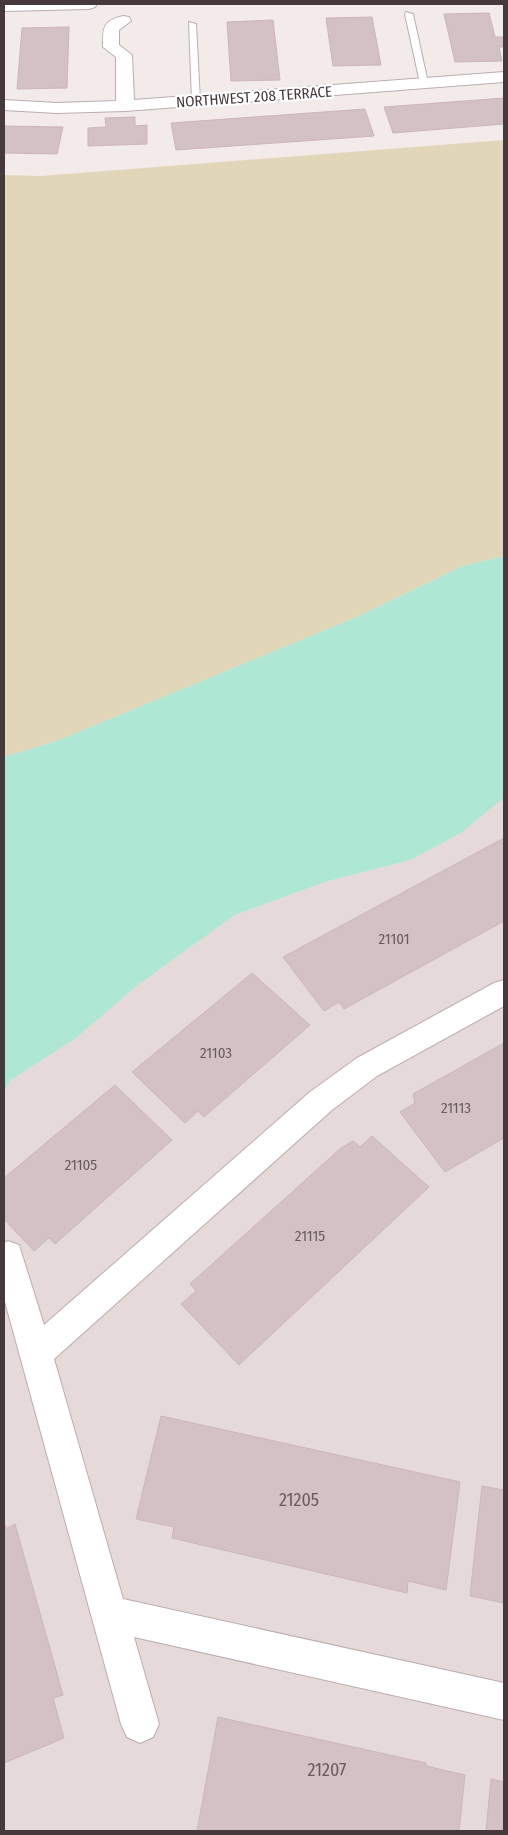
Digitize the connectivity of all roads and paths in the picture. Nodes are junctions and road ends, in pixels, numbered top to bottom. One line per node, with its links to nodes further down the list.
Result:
1 (89, 4): 3 (street)
2 (122, 4): 10 (street)
3 (4, 6)
4 (409, 14): 7 (lane)
5 (192, 24): 8 (lane)
6 (504, 77): 7 (street, NORTHWEST 208 TERRACE)
7 (424, 83): 8 (street, NORTHWEST 208 TERRACE)
8 (196, 101): 10 (street, NORTHWEST 208 TERRACE)
9 (4, 105): 10 (street, NORTHWEST 208 TERRACE)
10 (125, 106)
11 (504, 992): 13 (street)
12 (8, 1256): 13 (street)
13 (36, 1354): 14 (street)
14 (110, 1614): 15 (street); 16 (street)
15 (504, 1702)
16 (140, 1724)

